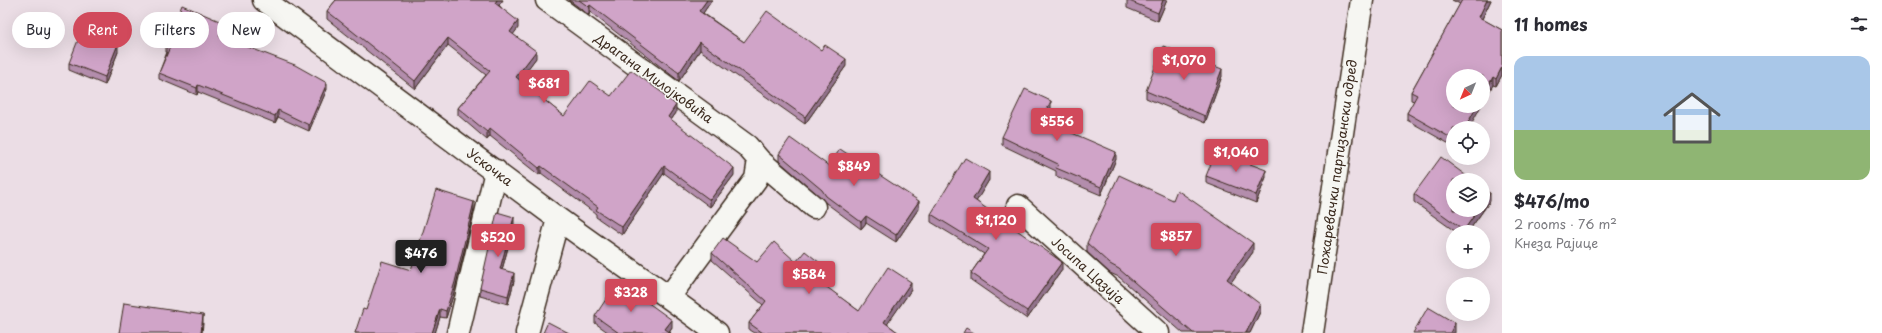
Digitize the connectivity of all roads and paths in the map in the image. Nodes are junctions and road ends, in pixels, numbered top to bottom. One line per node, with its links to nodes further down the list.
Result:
1 (264, 0): 5 (street, Ускочка)
2 (546, 0): 4 (street, Драгана Милојковића)
3 (1362, 0): 14 (street, Пожаревачки партизански одред)
4 (759, 160): 7 (street, Драгана Милојковића); 9 (street)
5 (496, 171): 8 (street, Ускочка); 10 (street)
6 (1018, 206): 13 (street, Јосипа Цазија)
7 (814, 207)
8 (558, 219): 9 (street, Ускочка); 11 (street)
9 (669, 297): 12 (street, Ускочка)
10 (458, 333)
11 (527, 333)
12 (717, 333)
13 (1158, 333)
14 (1312, 333)

